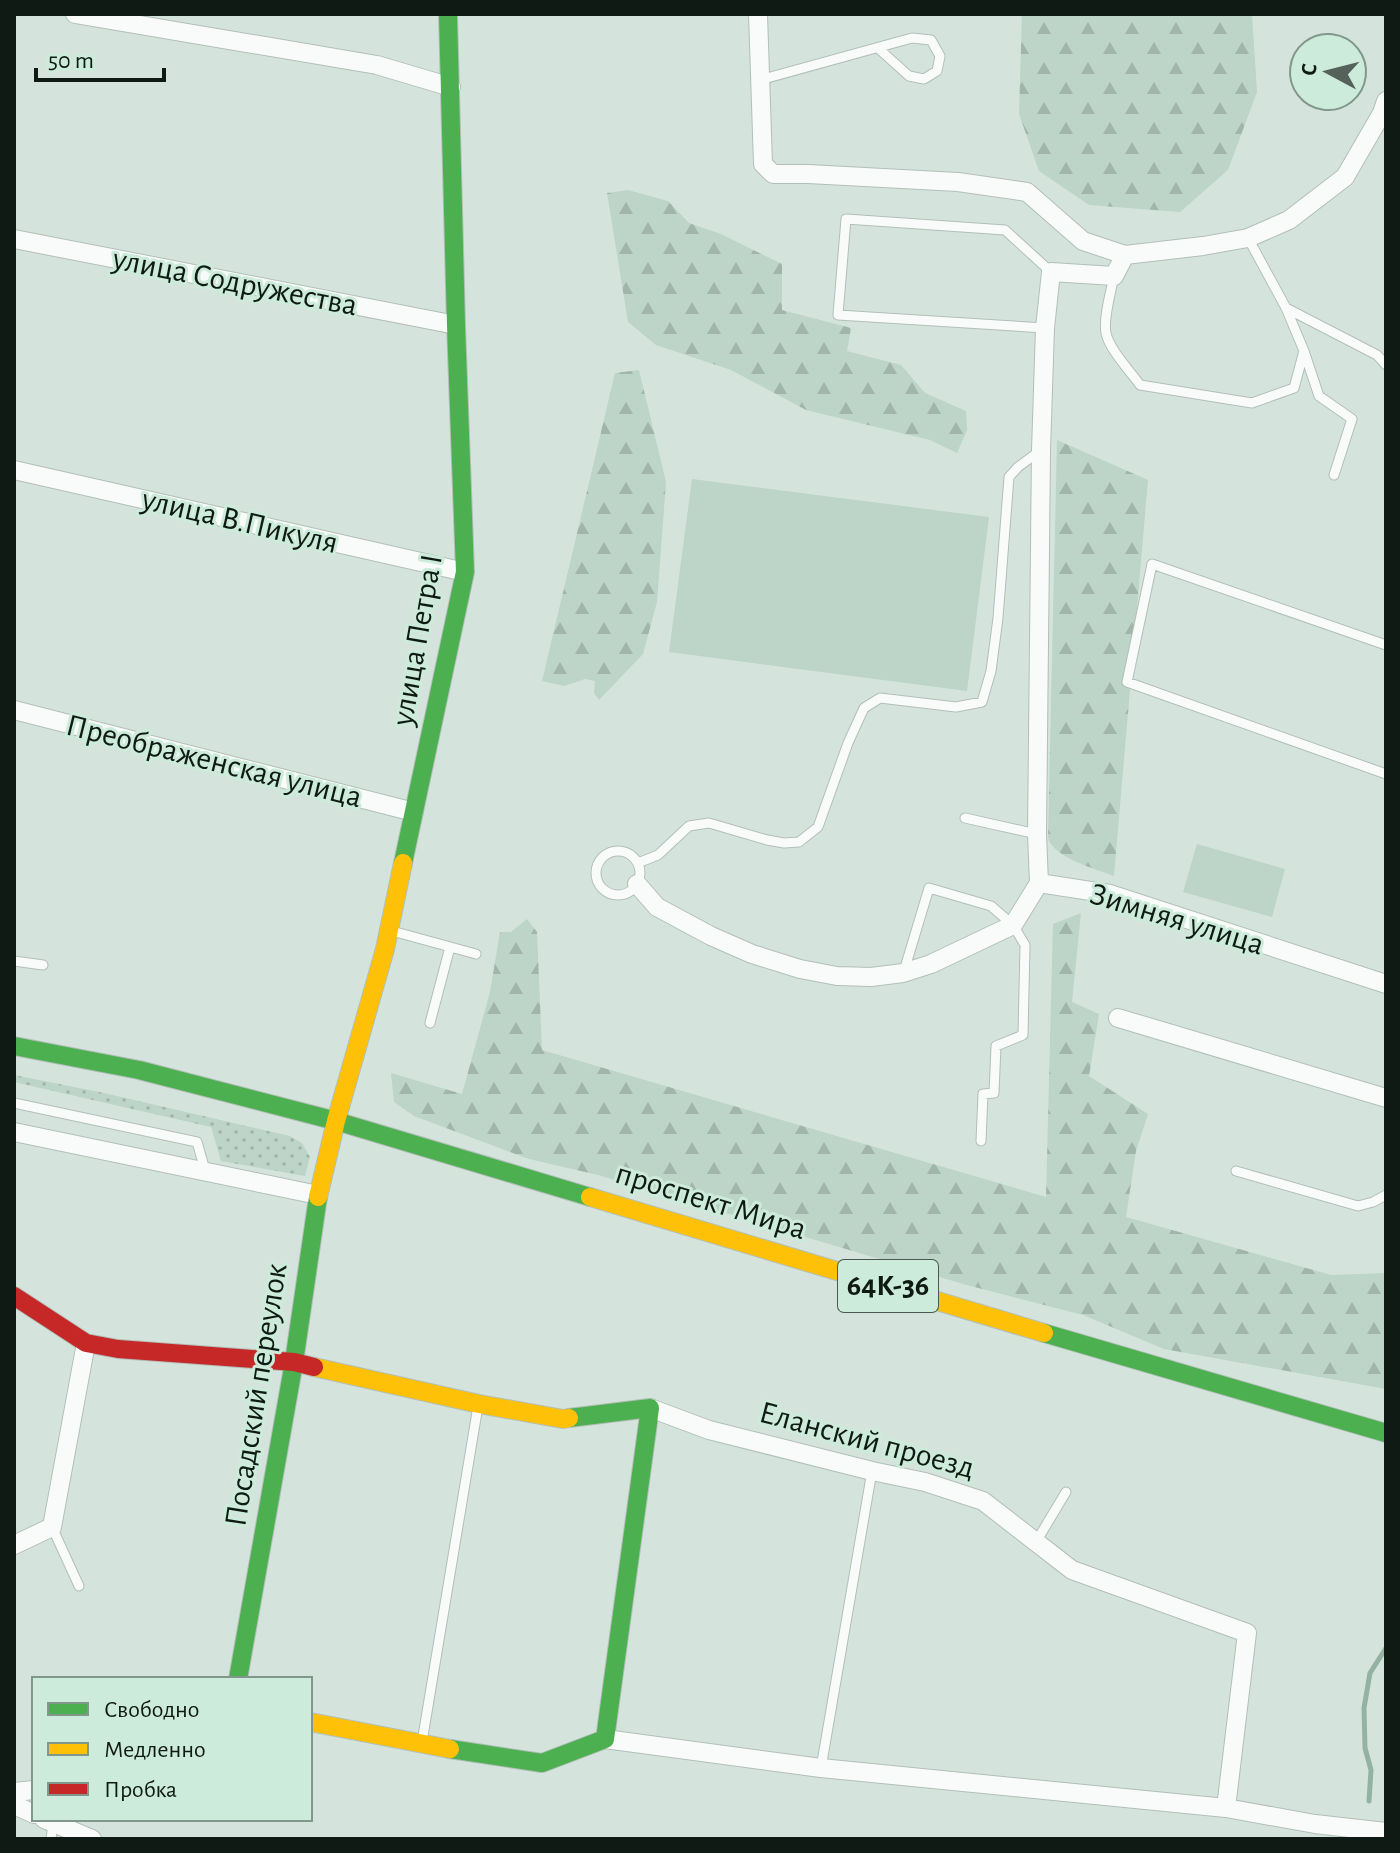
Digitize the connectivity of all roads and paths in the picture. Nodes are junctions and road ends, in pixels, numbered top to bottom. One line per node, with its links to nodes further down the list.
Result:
1 (75, 14): 6 (street)
2 (448, 14): 6 (street, улица Петра I)
3 (758, 14): 5 (street)
4 (879, 49): 4 (lane); 5 (lane)
5 (760, 80): 10 (street)
6 (451, 87): 14 (street, улица Петра I)
7 (1386, 101): 8 (street)
8 (1248, 238): 10 (street); 13 (lane)
9 (14, 239): 14 (street, улица Содружества)
10 (1125, 255): 12 (street)
11 (1051, 272): 12 (street); 15 (street); 15 (lane)
12 (1114, 276): 16 (lane)
13 (1286, 308): 16 (lane); 17 (lane)
14 (456, 325): 21 (street, улица Петра I)
15 (1045, 328): 18 (street)
16 (1304, 351): 20 (lane)
17 (1386, 365)
18 (1041, 450): 27 (street); 28 (lane)
19 (14, 470): 21 (street, улица В.Пикуля)
20 (1334, 475)
21 (465, 572): 25 (street, улица Петра I)
22 (1386, 645): 24 (lane)
23 (14, 710): 25 (street, Преображенская улица)
24 (1386, 774)
25 (414, 812): 32 (street, улица Петра I)
26 (965, 818): 27 (lane)
27 (1037, 834): 29 (street)
28 (638, 863): 30 (lane); 30 (lane)
29 (1039, 883): 31 (street); 38 (street, Зимняя улица)
30 (637, 884): 37 (street)
31 (1013, 925): 37 (street); 37 (lane); 46 (lane)
32 (389, 930): 33 (lane); 44 (street, улица Петра I)
33 (450, 947): 34 (lane); 40 (lane)
34 (476, 954)
35 (14, 961): 36 (lane)
36 (43, 965)
37 (903, 973)
38 (1386, 984)
39 (1118, 1018): 42 (street)
40 (430, 1023)
41 (14, 1046): 44 (street, проспект Мира)
42 (1386, 1098)
43 (14, 1103): 47 (lane)
44 (336, 1121): 49 (street, Посадский переулок); 56 (street, проспект Мира / 64К-36)
45 (14, 1132): 47 (street)
46 (981, 1141)
47 (206, 1171): 49 (street)
48 (1236, 1171): 50 (lane)
49 (318, 1195): 53 (street, Посадский переулок)
50 (1386, 1195)
51 (14, 1296): 52 (street)
52 (86, 1343): 53 (street); 59 (street)
53 (294, 1362): 54 (street); 63 (street, Посадский переулок)
54 (479, 1404): 55 (street); 66 (lane)
55 (650, 1408): 57 (street, Еланский проезд); 65 (street)
56 (1386, 1433)
57 (872, 1471): 60 (street, Еланский проезд); 67 (lane)
58 (1066, 1492): 60 (lane)
59 (52, 1527): 61 (street); 62 (lane)
60 (1036, 1542): 68 (street, Еланский проезд)
61 (14, 1545)
62 (79, 1586)
63 (238, 1677)
64 (312, 1722): 66 (street)
65 (605, 1739): 66 (street); 67 (street)
66 (421, 1745)
67 (821, 1768): 68 (street)
68 (1226, 1808): 70 (street)
69 (49, 1827): 71 (street)
70 (1386, 1832)
71 (92, 1839)

